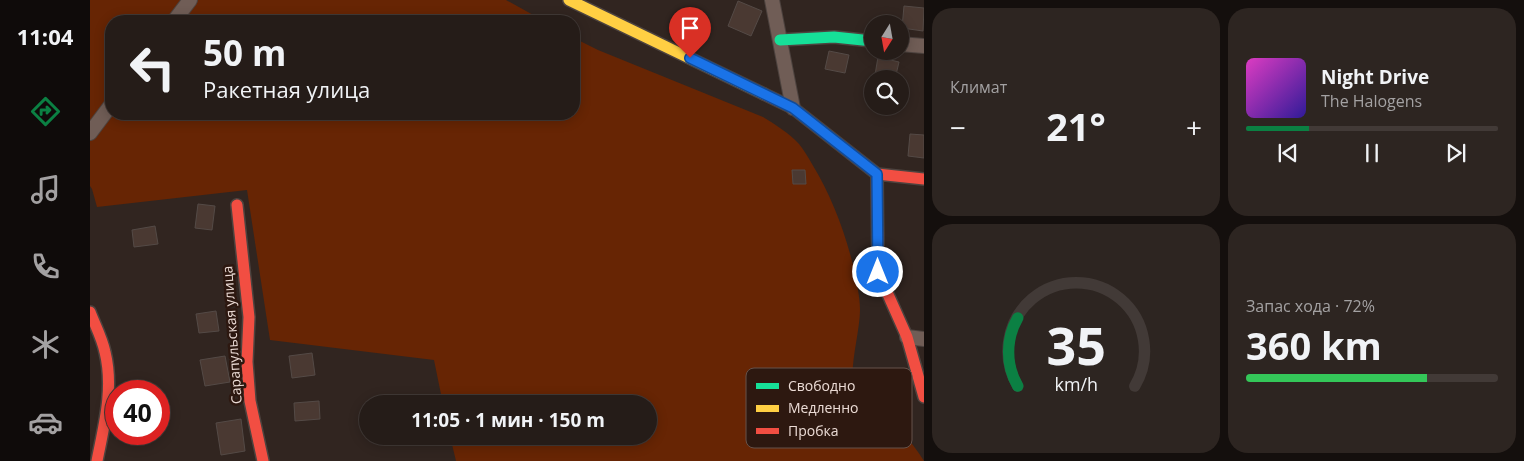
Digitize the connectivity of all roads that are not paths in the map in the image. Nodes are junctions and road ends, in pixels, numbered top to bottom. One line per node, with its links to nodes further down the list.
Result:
1 (190, 0): 4 (street)
2 (569, 0): 9 (street)
3 (772, 0): 5 (street)
4 (179, 15)
5 (780, 40): 6 (street); 9 (street)
6 (864, 40)
7 (909, 45): 8 (street)
8 (924, 46)
9 (793, 108): 12 (street)
10 (105, 113): 11 (street)
11 (90, 134)
12 (877, 174): 13 (street); 16 (street)
13 (924, 179)
14 (237, 206): 20 (street, Сарапульская улица)
15 (90, 312): 19 (street)
16 (907, 337): 17 (street); 18 (street)
17 (924, 339)
18 (924, 397)
19 (97, 461)
20 (263, 461)

